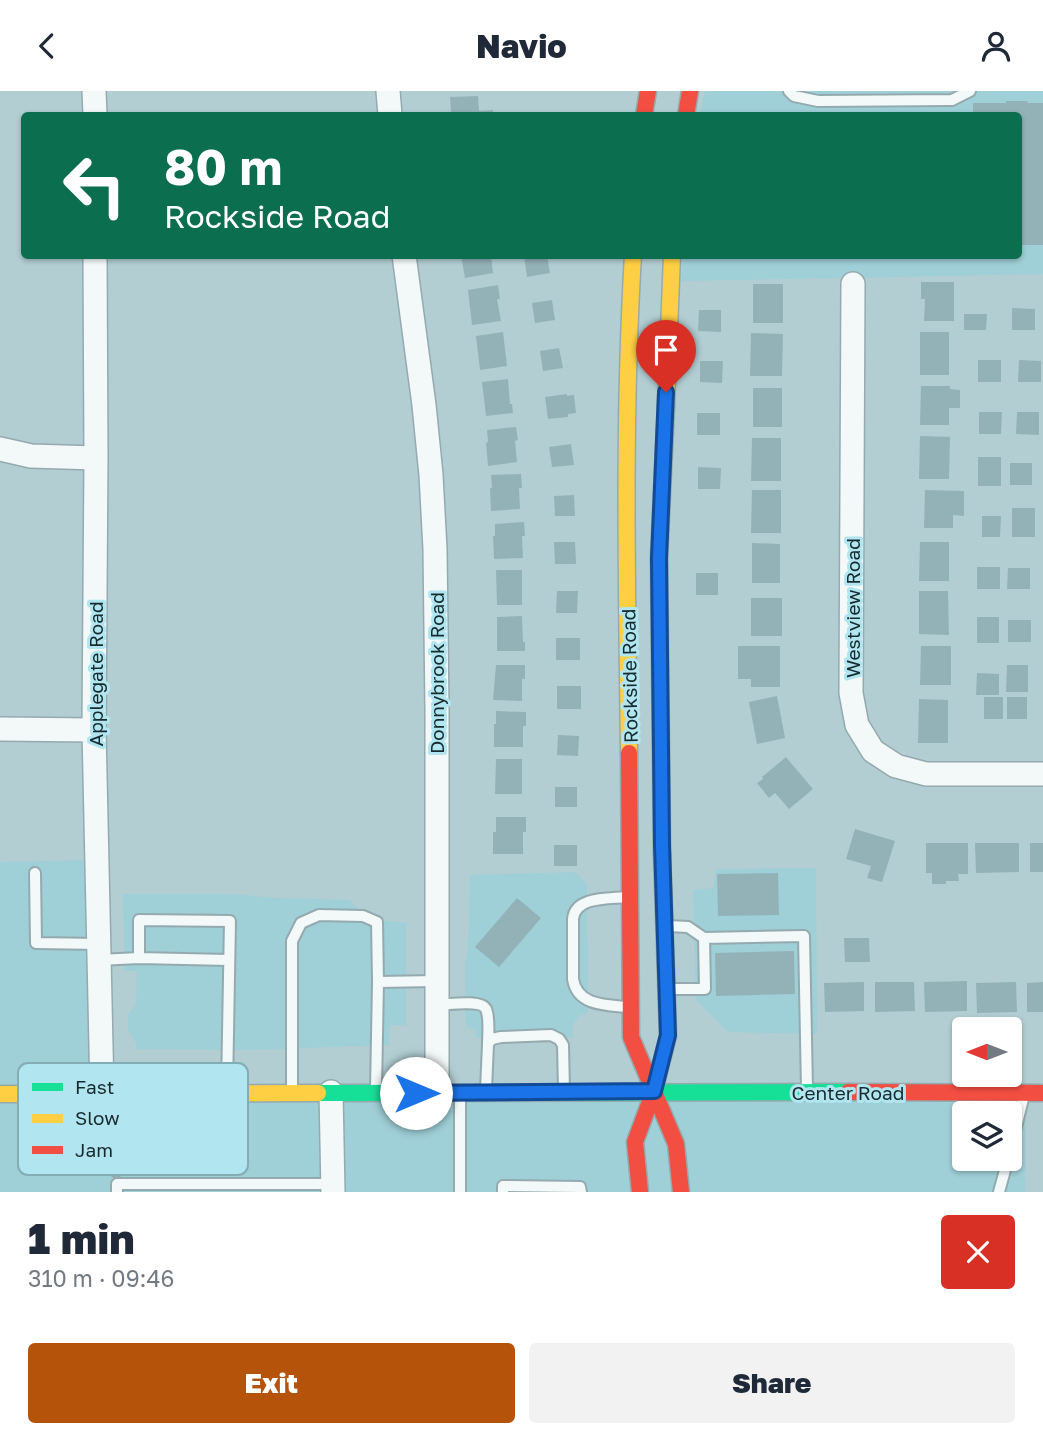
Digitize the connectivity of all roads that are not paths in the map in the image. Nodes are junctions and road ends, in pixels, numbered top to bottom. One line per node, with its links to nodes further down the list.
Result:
1 (94, 91): 7 (street)
2 (388, 91): 8 (street)
3 (648, 91): 9 (main road)
4 (690, 91): 10 (main road)
5 (789, 91): 6 (lane)
6 (971, 91)
7 (94, 112)
8 (390, 112)
9 (644, 112)
10 (686, 112)
11 (95, 259): 17 (street, Applegate Road)
12 (405, 259): 28 (street, Donnybrook Road)
13 (634, 259): 22 (main road, Rockside Road)
14 (672, 259): 23 (main road, Rockside Road)
15 (853, 284): 20 (street, Westview Road)
16 (0, 449): 17 (street)
17 (96, 458): 19 (street, Applegate Road)
18 (0, 729): 19 (street)
19 (94, 730): 25 (street, Applegate Road)
20 (1043, 773)
21 (34, 873): 25 (lane)
22 (631, 897): 32 (main road, Rockside Road); 32 (lane)
23 (664, 926): 24 (lane); 30 (main road, Rockside Road)
24 (704, 938): 30 (lane); 41 (lane)
25 (99, 952): 26 (lane); 34 (street, Applegate Road)
26 (139, 958): 27 (lane); 27 (lane)
27 (229, 960): 35 (lane)
28 (436, 981): 29 (lane); 31 (street, Donnybrook Road)
29 (378, 982): 38 (lane); 42 (lane)
30 (666, 990): 36 (main road, Rockside Road)
31 (436, 1005): 33 (lane); 43 (street, Donnybrook Road)
32 (631, 1007): 36 (main road, Rockside Road)
33 (488, 1044): 40 (lane); 44 (lane)
34 (101, 1063)
35 (227, 1063)
36 (654, 1091): 40 (main road, Center Road); 41 (main road, Center Road); 59 (main road, Rockside Road); 60 (main road, Rockside Road)
37 (248, 1092): 38 (main road, Center Road)
38 (292, 1092): 39 (main road, Center Road)
39 (331, 1092): 42 (main road, Center Road); 55 (street)
40 (564, 1092): 44 (main road, Center Road)
41 (807, 1092): 45 (main road, Center Road)
42 (376, 1093): 43 (main road, Center Road)
43 (448, 1093): 44 (main road, Center Road); 56 (lane)
44 (486, 1093)
45 (1025, 1093): 46 (main road, Center Road); 49 (lane)
46 (1043, 1093)
47 (0, 1094): 48 (main road, Center Road)
48 (18, 1094)
49 (1022, 1105)
50 (1005, 1171): 61 (lane)
51 (117, 1188): 52 (lane)
52 (175, 1188): 53 (lane)
53 (218, 1188): 54 (lane)
54 (269, 1188): 55 (lane)
55 (333, 1188)
56 (460, 1192)
57 (503, 1192): 58 (lane)
58 (581, 1192)
59 (640, 1192)
60 (681, 1192)
61 (999, 1192)

